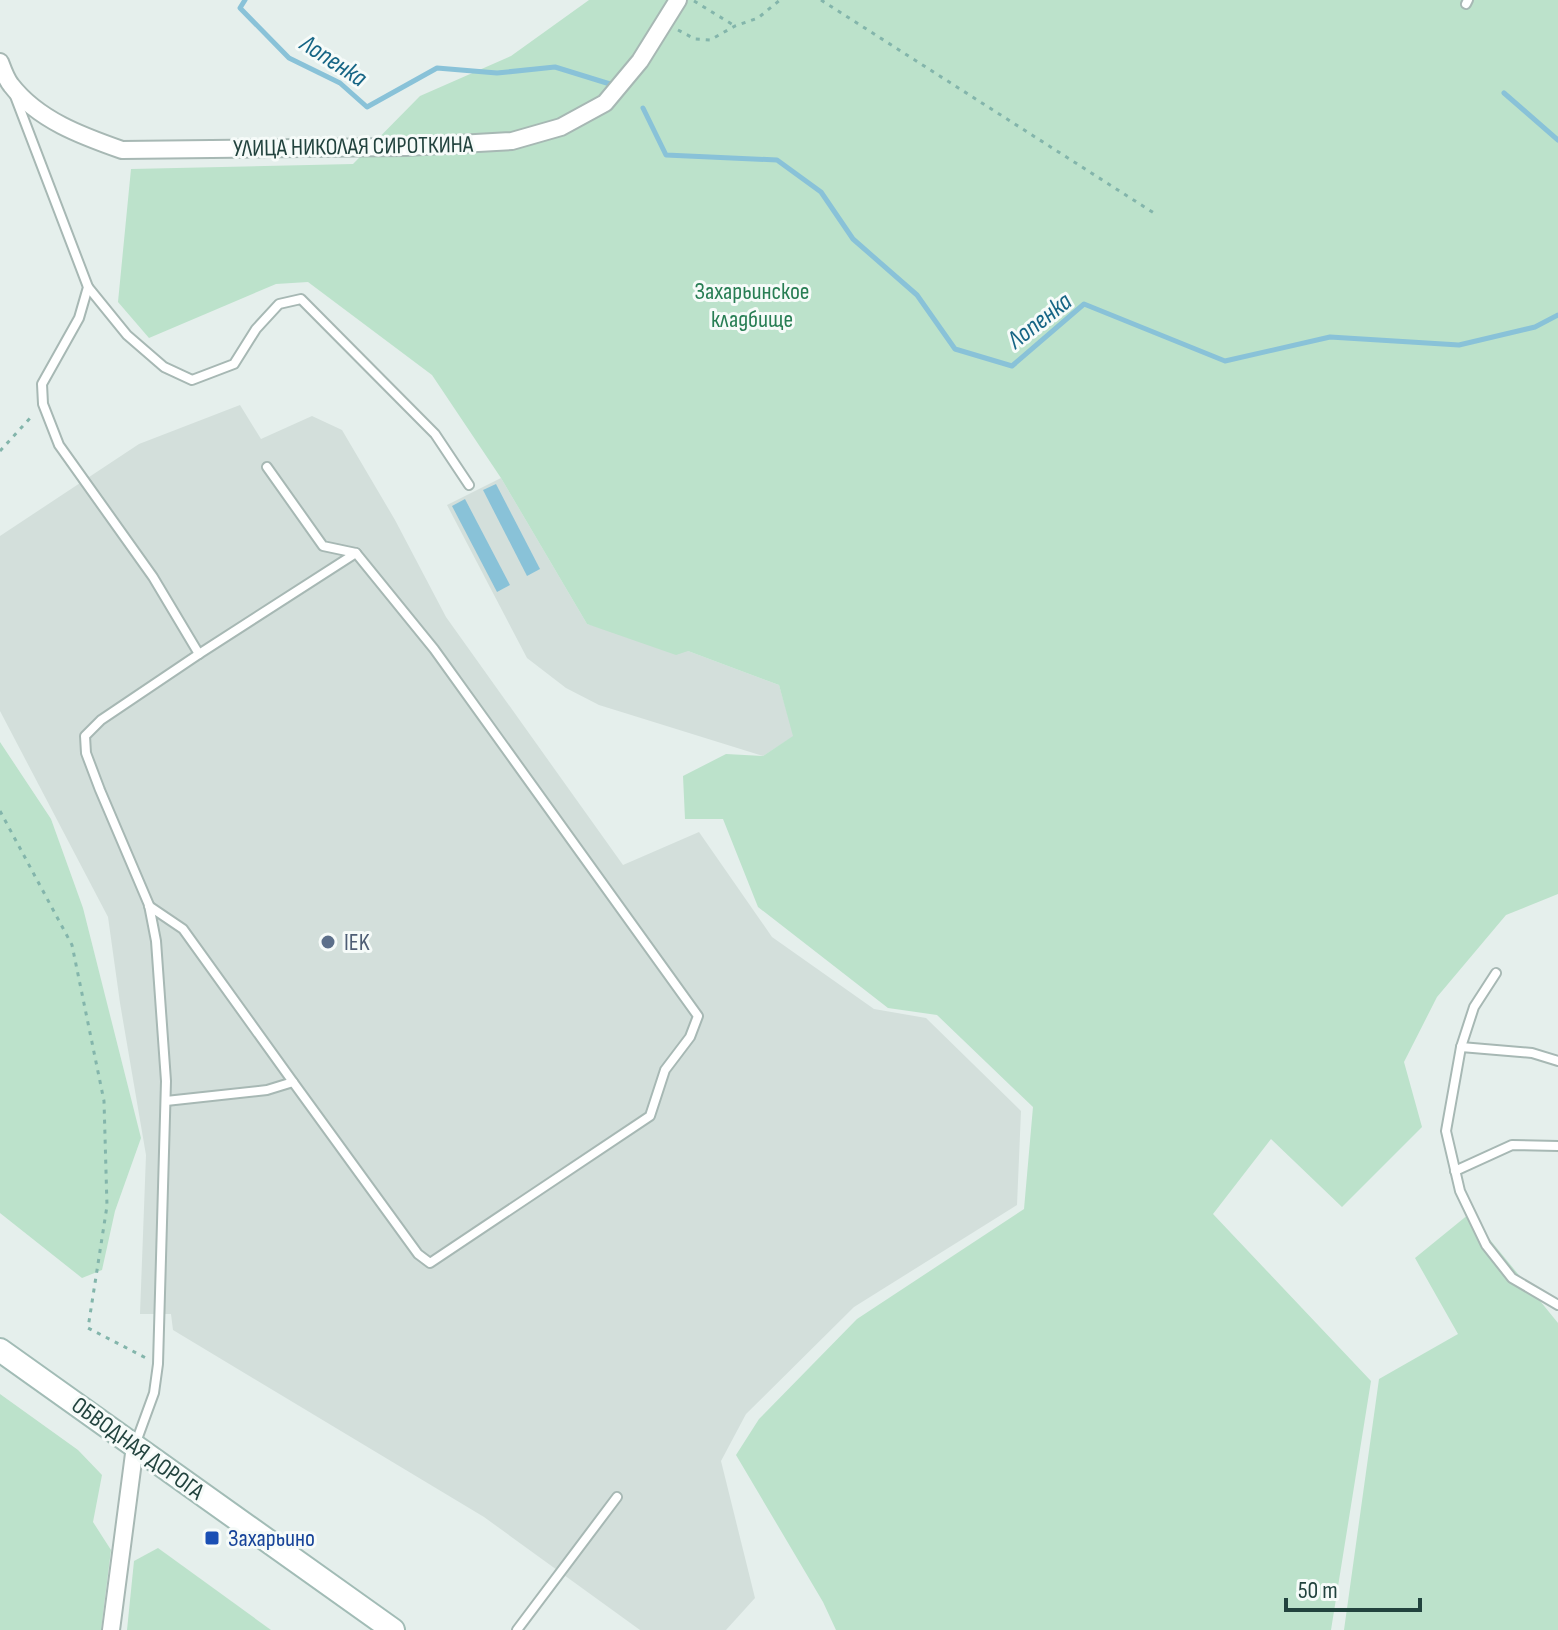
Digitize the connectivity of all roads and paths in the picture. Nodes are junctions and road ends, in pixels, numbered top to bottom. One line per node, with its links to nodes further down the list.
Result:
1 (678, 0): 5 (street, УЛИЦА НИКОЛАЯ СИРОТКИНА)
2 (693, 0): 6 (path)
3 (780, 0): 6 (path)
4 (821, 0): 9 (path)
5 (665, 22): 6 (path); 8 (street, УЛИЦА НИКОЛАЯ СИРОТКИНА)
6 (735, 26)
7 (0, 62): 8 (street, УЛИЦА НИКОЛАЯ СИРОТКИНА)
8 (10, 84): 10 (lane)
9 (1157, 215)
10 (88, 287): 11 (lane); 14 (lane)
11 (43, 404): 12 (path); 16 (lane)
12 (0, 451)
13 (267, 467): 15 (lane)
14 (469, 485)
15 (356, 553): 16 (lane); 22 (lane)
16 (199, 654): 18 (lane)
17 (0, 811): 28 (path)
18 (149, 905): 22 (lane); 23 (lane)
19 (1496, 973): 20 (lane)
20 (1461, 1047): 21 (lane); 25 (lane)
21 (1558, 1061)
22 (293, 1082): 23 (lane)
23 (166, 1101): 28 (lane)
24 (1558, 1146): 25 (lane)
25 (1455, 1171): 26 (lane)
26 (1558, 1305)
27 (0, 1350): 29 (main road, ОБВОДНАЯ ДОРОГА)
28 (158, 1364): 29 (lane)
29 (135, 1446): 31 (street); 32 (main road, ОБВОДНАЯ ДОРОГА)
30 (617, 1497): 33 (lane)
31 (111, 1630)
32 (393, 1630)
33 (517, 1630)

